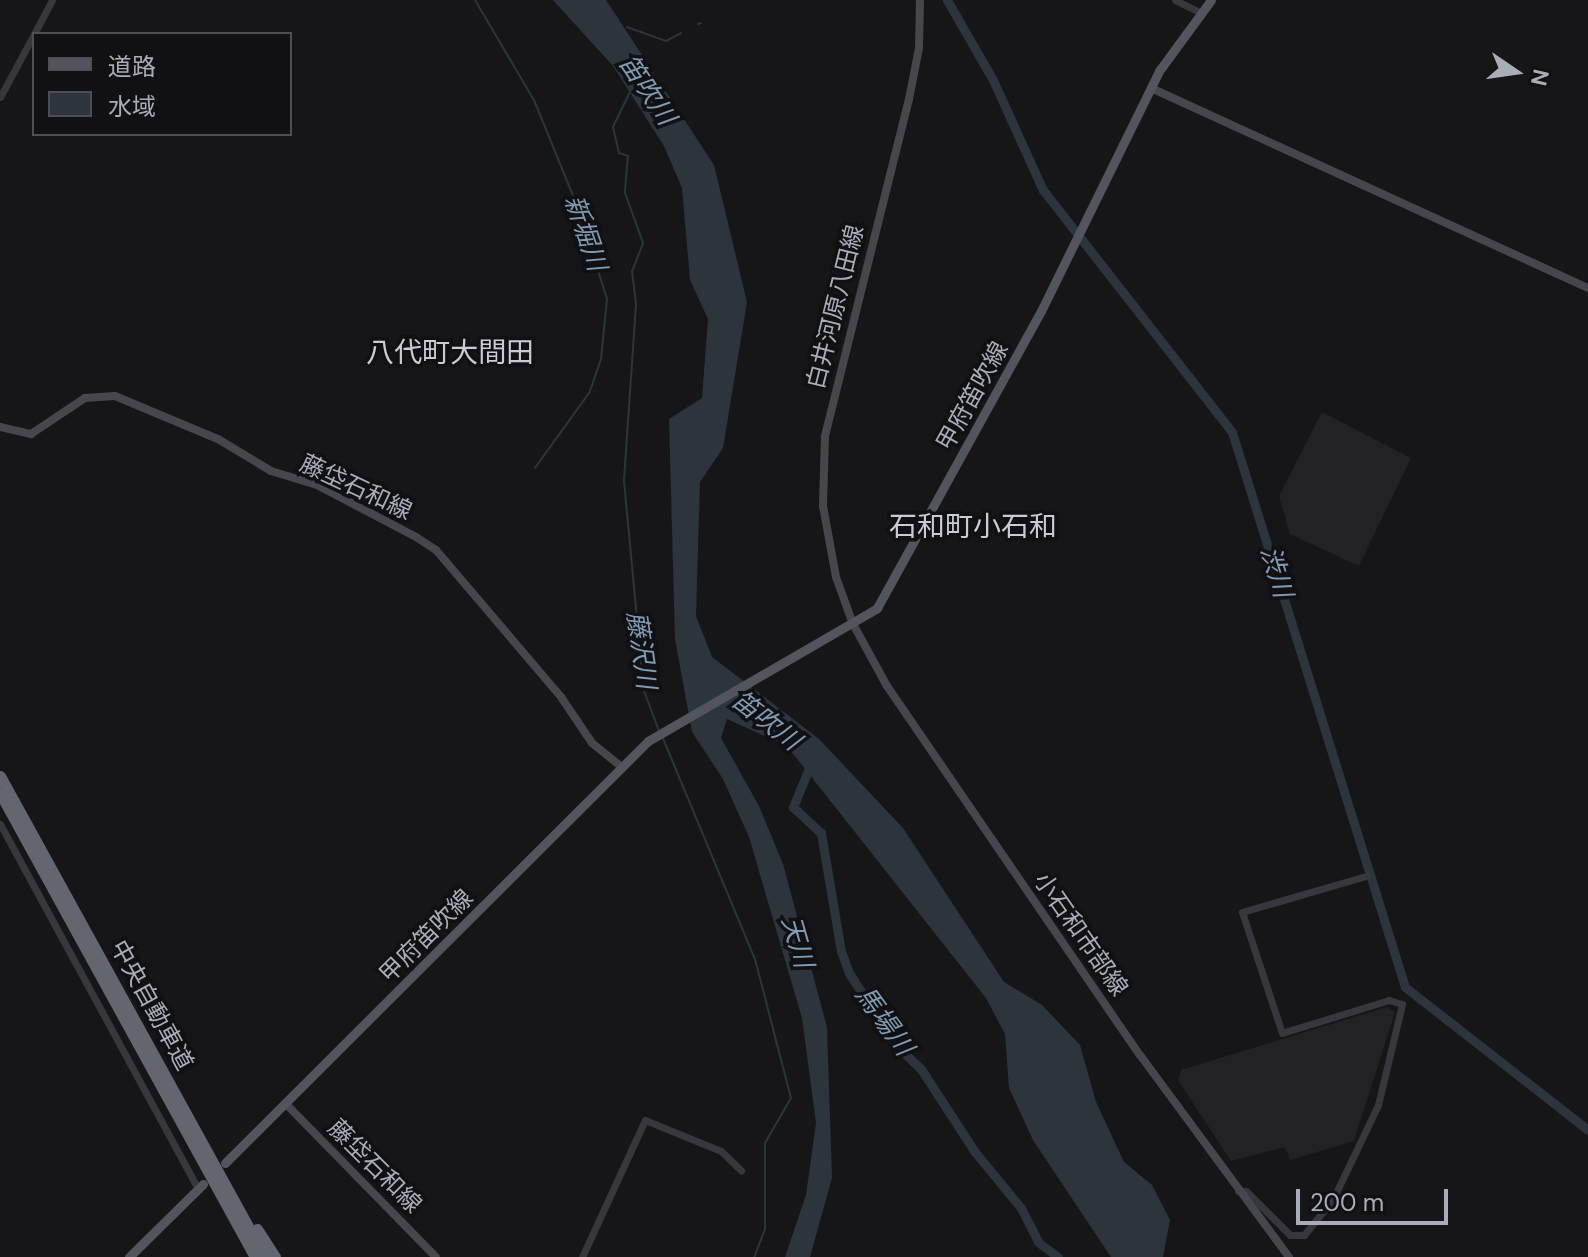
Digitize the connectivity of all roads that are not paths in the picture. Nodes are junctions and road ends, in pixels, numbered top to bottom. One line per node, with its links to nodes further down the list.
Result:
1 (52, 0): 6 (street)
2 (920, 0): 12 (main road, 白井河原八田線)
3 (1175, 0): 5 (street)
4 (1211, 0): 5 (main road, 甲府笛吹線)
5 (1202, 13): 8 (main road, 甲府笛吹線)
6 (35, 32)
7 (32, 38): 9 (street)
8 (1151, 88): 10 (main road); 12 (main road, 甲府笛吹線)
9 (0, 97)
10 (1588, 288)
11 (0, 427): 13 (main road, 藤垈石和線)
12 (850, 626): 13 (main road, 甲府笛吹線); 23 (main road, 小石和市部線)
13 (622, 767): 18 (main road, 甲府笛吹線)
14 (0, 776): 19 (highway, 中央自動車道)
15 (0, 793): 25 (highway, 中央自動車道)
16 (0, 824): 22 (street)
17 (1366, 876): 23 (street)
18 (286, 1104): 20 (main road, 甲府笛吹線); 28 (main road, 藤垈石和線)
19 (207, 1151): 26 (highway, 中央自動車道); 27 (highway)
20 (225, 1163)
21 (741, 1170): 29 (street)
22 (201, 1186): 24 (main road)
23 (1238, 1191): 30 (main road, 小石和市部線)
24 (129, 1257)
25 (255, 1257)
26 (265, 1257)
27 (275, 1257)
28 (436, 1257)
29 (582, 1257)
30 (1289, 1257)

